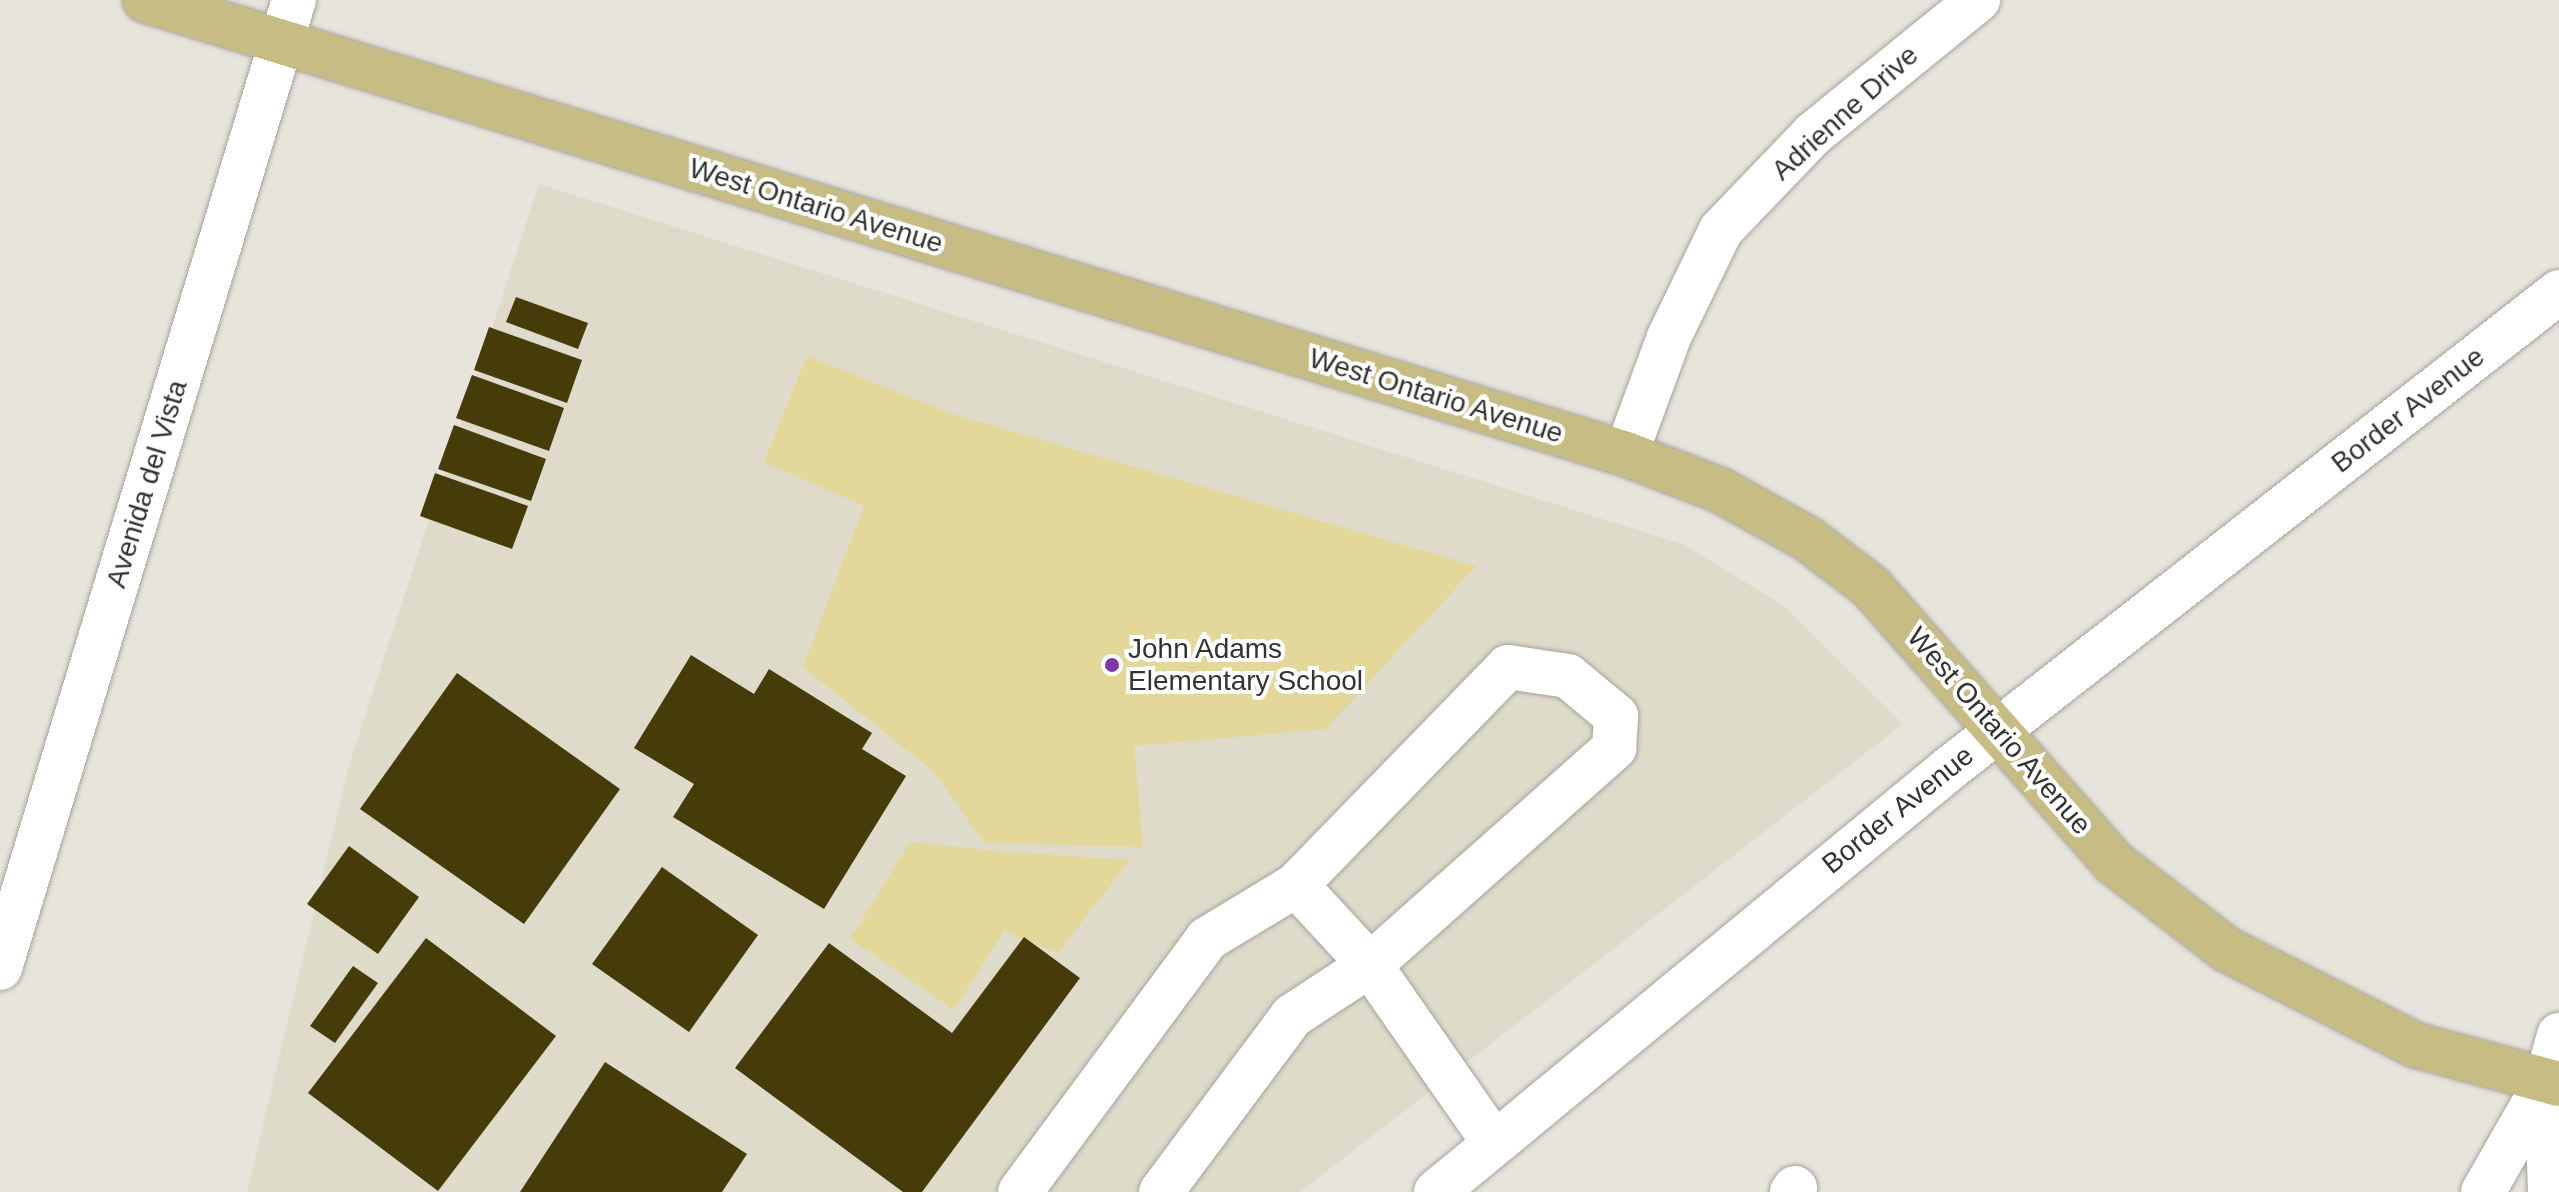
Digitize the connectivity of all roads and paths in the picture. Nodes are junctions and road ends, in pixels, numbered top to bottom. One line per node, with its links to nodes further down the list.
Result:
1 (145, 0): 4 (main road, West Ontario Avenue)
2 (294, 0): 4 (street, Avenida del Vista)
3 (1978, 0): 6 (street, Adrienne Drive)
4 (281, 42): 6 (main road, West Ontario Avenue); 10 (street, Avenida del Vista)
5 (2559, 292): 7 (street, Border Avenue)
6 (1626, 454): 7 (main road, West Ontario Avenue)
7 (1996, 732): 12 (main road, West Ontario Avenue); 13 (street, Border Avenue)
8 (1296, 885): 9 (street); 9 (street); 14 (street)
9 (1370, 965): 13 (street); 15 (street)
10 (0, 968)
11 (2559, 1035): 12 (street)
12 (2553, 1083): 17 (street); 18 (street)
13 (1492, 1140): 16 (street, Border Avenue)
14 (1020, 1192)
15 (1161, 1192)
16 (1436, 1192)
17 (2483, 1192)
18 (2550, 1192)

